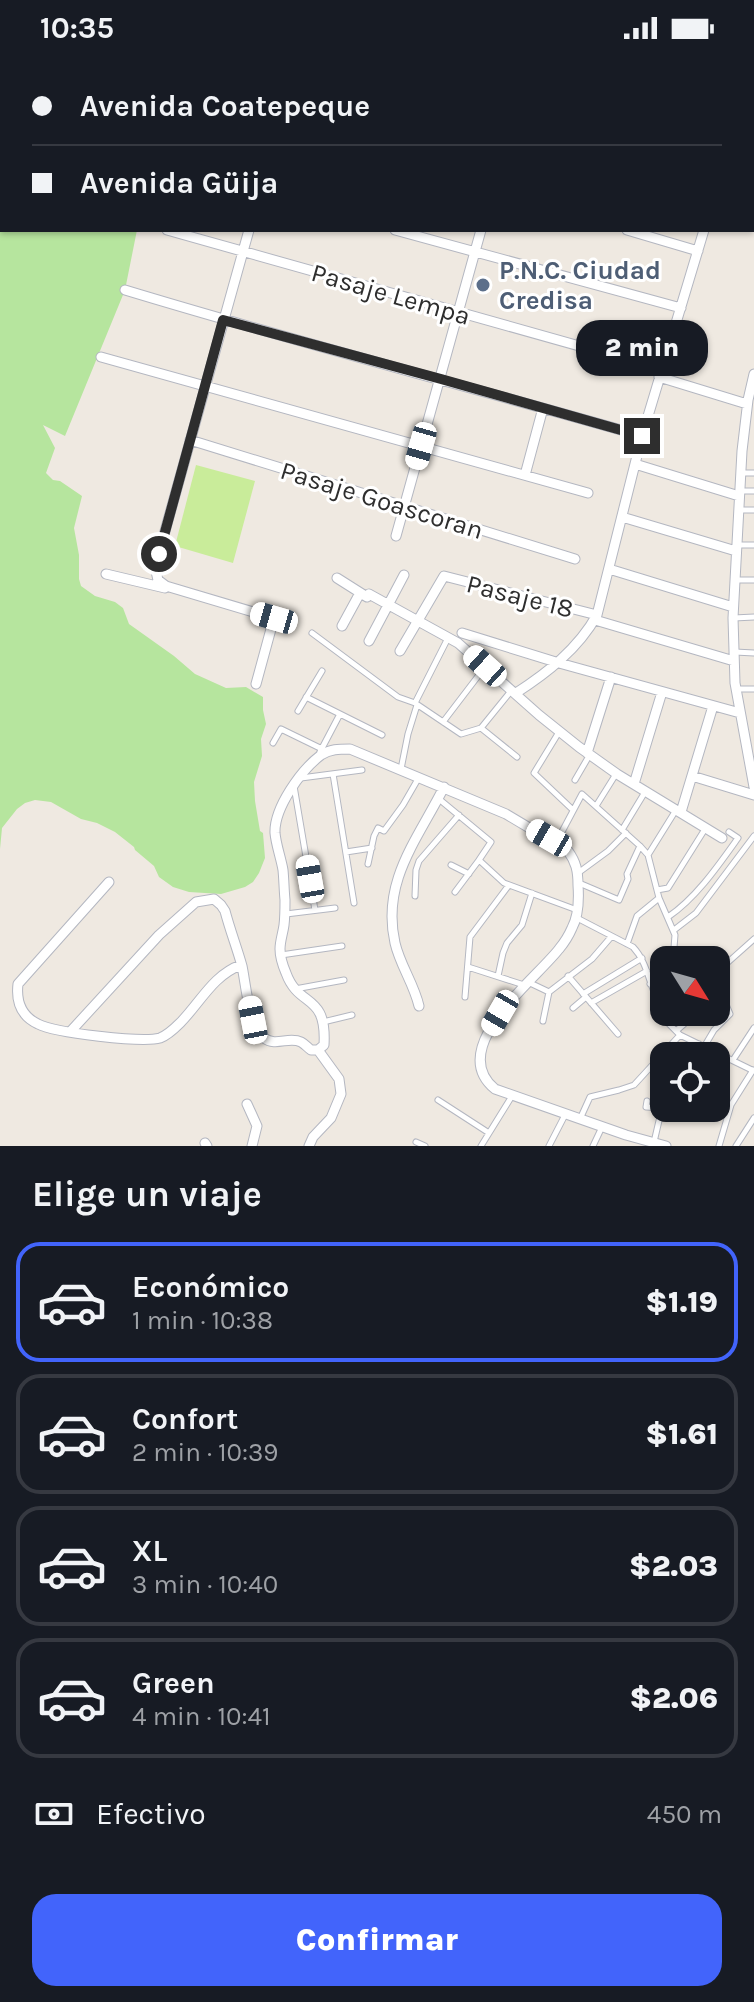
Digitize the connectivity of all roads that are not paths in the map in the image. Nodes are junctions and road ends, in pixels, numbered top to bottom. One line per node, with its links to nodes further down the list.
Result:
1 (174, 232): 8 (street, Pasaje Lempa)
2 (248, 232): 8 (street)
3 (402, 232): 9 (street)
4 (480, 232): 9 (street)
5 (634, 232): 7 (street)
6 (703, 232): 7 (street)
7 (698, 251): 11 (street)
8 (242, 252): 12 (street, Pasaje Lempa); 13 (street)
9 (475, 252): 11 (street); 12 (street)
10 (125, 290): 13 (street)
11 (681, 308): 15 (street)
12 (458, 313): 15 (street, Pasaje Lempa); 17 (street)
13 (223, 320): 17 (street); 18 (street)
14 (101, 357): 18 (street)
15 (660, 373): 19 (street, Pasaje Lempa); 21 (street)
16 (754, 374): 19 (street)
17 (441, 379): 20 (street); 24 (street)
18 (205, 386): 23 (street); 24 (street)
19 (751, 401): 22 (street)
20 (543, 408): 21 (street); 28 (street)
21 (642, 436): 25 (street)
22 (749, 438): 26 (street)
23 (190, 440): 32 (street, Pasaje Goascoran); 46 (street)
24 (421, 446): 28 (street); 32 (street)
25 (635, 464): 31 (street); 35 (street)
26 (741, 473): 27 (lane); 31 (street)
27 (754, 473)
28 (525, 475): 30 (street)
29 (754, 491): 31 (lane)
30 (588, 493)
31 (739, 494): 33 (street)
32 (404, 506): 36 (street); 39 (street, Pasaje Goascoran)
33 (738, 510): 34 (lane); 38 (street)
34 (754, 510)
35 (622, 517): 38 (street); 40 (street)
36 (396, 536)
37 (754, 545): 38 (lane)
38 (736, 548): 44 (street)
39 (575, 559)
40 (609, 569): 49 (street); 51 (street)
41 (106, 574): 46 (street)
42 (404, 575): 48 (street)
43 (337, 578): 47 (street)
44 (734, 580): 45 (lane); 49 (street)
45 (754, 580)
46 (183, 592): 65 (street)
47 (360, 593): 48 (street); 53 (street)
48 (388, 604): 52 (street); 57 (street)
49 (733, 612): 50 (lane); 60 (street)
50 (754, 617)
51 (596, 618): 52 (street, Pasaje 18); 60 (street, Pasaje 18); 61 (street)
52 (417, 620): 56 (street); 58 (street)
53 (342, 626)
54 (312, 633): 71 (lane)
55 (462, 633): 61 (street)
56 (449, 637): 62 (street); 71 (lane)
57 (369, 641)
58 (400, 651)
59 (754, 653): 60 (lane)
60 (734, 657): 66 (street)
61 (559, 663): 64 (street); 68 (street)
62 (485, 666): 68 (street); 76 (lane)
63 (322, 671): 70 (lane)
64 (611, 677): 69 (street); 83 (street)
65 (256, 684)
66 (736, 689): 67 (lane); 74 (street)
67 (754, 689)
68 (514, 692): 78 (lane); 79 (street)
69 (662, 692): 72 (street); 95 (street)
70 (306, 697): 73 (lane); 75 (lane)
71 (416, 704): 76 (lane); 87 (lane)
72 (713, 706): 74 (street); 91 (street)
73 (298, 711)
74 (740, 713): 77 (street)
75 (340, 714): 80 (lane); 82 (lane)
76 (443, 722): 78 (lane)
77 (748, 726): 86 (street)
78 (481, 728): 84 (lane)
79 (559, 732): 83 (street); 102 (lane)
80 (382, 735)
81 (273, 743): 82 (lane)
82 (322, 749): 85 (lane)
83 (588, 754): 89 (street); 93 (lane)
84 (517, 757)
85 (317, 759): 87 (street); 94 (street)
86 (752, 763): 97 (street)
87 (401, 769): 92 (street)
88 (362, 770): 90 (lane)
89 (616, 773): 95 (street); 101 (lane)
90 (333, 774): 94 (lane); 112 (lane)
91 (692, 776): 99 (street); 103 (street)
92 (419, 777): 96 (street); 111 (lane)
93 (575, 780)
94 (297, 782): 128 (lane); 129 (street)
95 (634, 784): 98 (street)
96 (444, 787): 100 (street); 109 (street)
97 (754, 787)
98 (646, 791): 103 (street); 106 (lane)
99 (754, 795)
100 (439, 799): 104 (lane); 154 (street)
101 (596, 807): 102 (lane); 106 (lane)
102 (573, 810): 109 (lane)
103 (678, 811): 105 (street); 113 (lane)
104 (459, 815): 114 (lane); 124 (lane)
105 (706, 828): 107 (street); 121 (lane)
106 (624, 831): 110 (lane); 118 (lane)
107 (726, 835): 131 (lane)
108 (754, 836): 132 (lane)
109 (556, 843): 118 (street)
110 (640, 846): 113 (lane); 118 (lane)
111 (372, 848): 112 (lane); 115 (lane)
112 (346, 852): 126 (lane)
113 (648, 855): 121 (lane)
114 (479, 860): 117 (lane); 120 (lane)
115 (368, 864)
116 (451, 865): 117 (lane)
117 (469, 874): 122 (lane)
118 (578, 878): 130 (street)
119 (109, 882): 163 (street)
120 (509, 885): 123 (lane); 142 (lane)
121 (657, 890): 125 (lane)
122 (455, 892)
123 (532, 893): 130 (lane); 144 (lane)
124 (415, 896)
125 (659, 898): 131 (lane); 135 (lane)
126 (354, 903)
127 (335, 908): 128 (lane)
128 (315, 910): 129 (lane)
129 (285, 914): 138 (street)
130 (577, 914): 133 (lane); 147 (street)
131 (668, 917): 132 (lane)
132 (674, 930): 137 (lane)
133 (611, 937): 135 (lane); 145 (lane)
134 (754, 939): 140 (lane)
135 (627, 944): 139 (lane)
136 (342, 946): 138 (lane)
137 (674, 946)
138 (281, 955): 149 (street)
139 (642, 958): 143 (lane); 151 (lane)
140 (730, 960)
141 (241, 965): 163 (street); 163 (street); 169 (street)
142 (468, 967): 144 (lane); 152 (lane)
143 (647, 971): 148 (lane); 153 (lane)
144 (498, 976): 147 (lane)
145 (568, 976): 150 (lane); 151 (lane)
146 (344, 980): 149 (lane)
147 (526, 984): 150 (lane); 173 (street)
148 (650, 984)
149 (295, 989): 158 (street)
150 (549, 992): 157 (lane)
151 (584, 996): 153 (lane); 155 (lane)
152 (465, 997)
153 (591, 1003): 165 (lane)
154 (419, 1006)
155 (573, 1008)
156 (352, 1015): 158 (lane)
157 (543, 1021)
158 (323, 1022): 169 (street)
159 (671, 1026): 164 (lane)
160 (685, 1026): 164 (lane)
161 (718, 1026): 168 (lane)
162 (754, 1028): 170 (lane)
163 (70, 1032)
164 (678, 1033): 166 (lane); 167 (lane)
165 (618, 1034)
166 (671, 1042)
167 (695, 1042)
168 (705, 1042)
169 (318, 1050): 188 (street)
170 (732, 1060): 172 (lane)
171 (650, 1067): 180 (lane)
172 (754, 1071): 194 (lane)
173 (512, 1096): 178 (street); 183 (lane)
174 (438, 1100): 183 (lane)
175 (647, 1101): 177 (lane)
176 (247, 1104): 187 (street)
177 (650, 1107)
178 (566, 1114): 180 (street); 191 (lane)
179 (754, 1118): 195 (lane)
180 (580, 1119): 182 (street)
181 (658, 1122): 185 (lane)
182 (602, 1127): 186 (street); 192 (lane)
183 (489, 1133): 190 (lane)
184 (416, 1142): 189 (lane)
185 (653, 1142): 186 (street); 193 (street)
186 (641, 1143)
187 (252, 1146)
188 (309, 1146)
189 (425, 1146)
190 (481, 1146)
191 (549, 1146)
192 (593, 1146)
193 (666, 1146)
194 (719, 1146)
195 (736, 1146)

